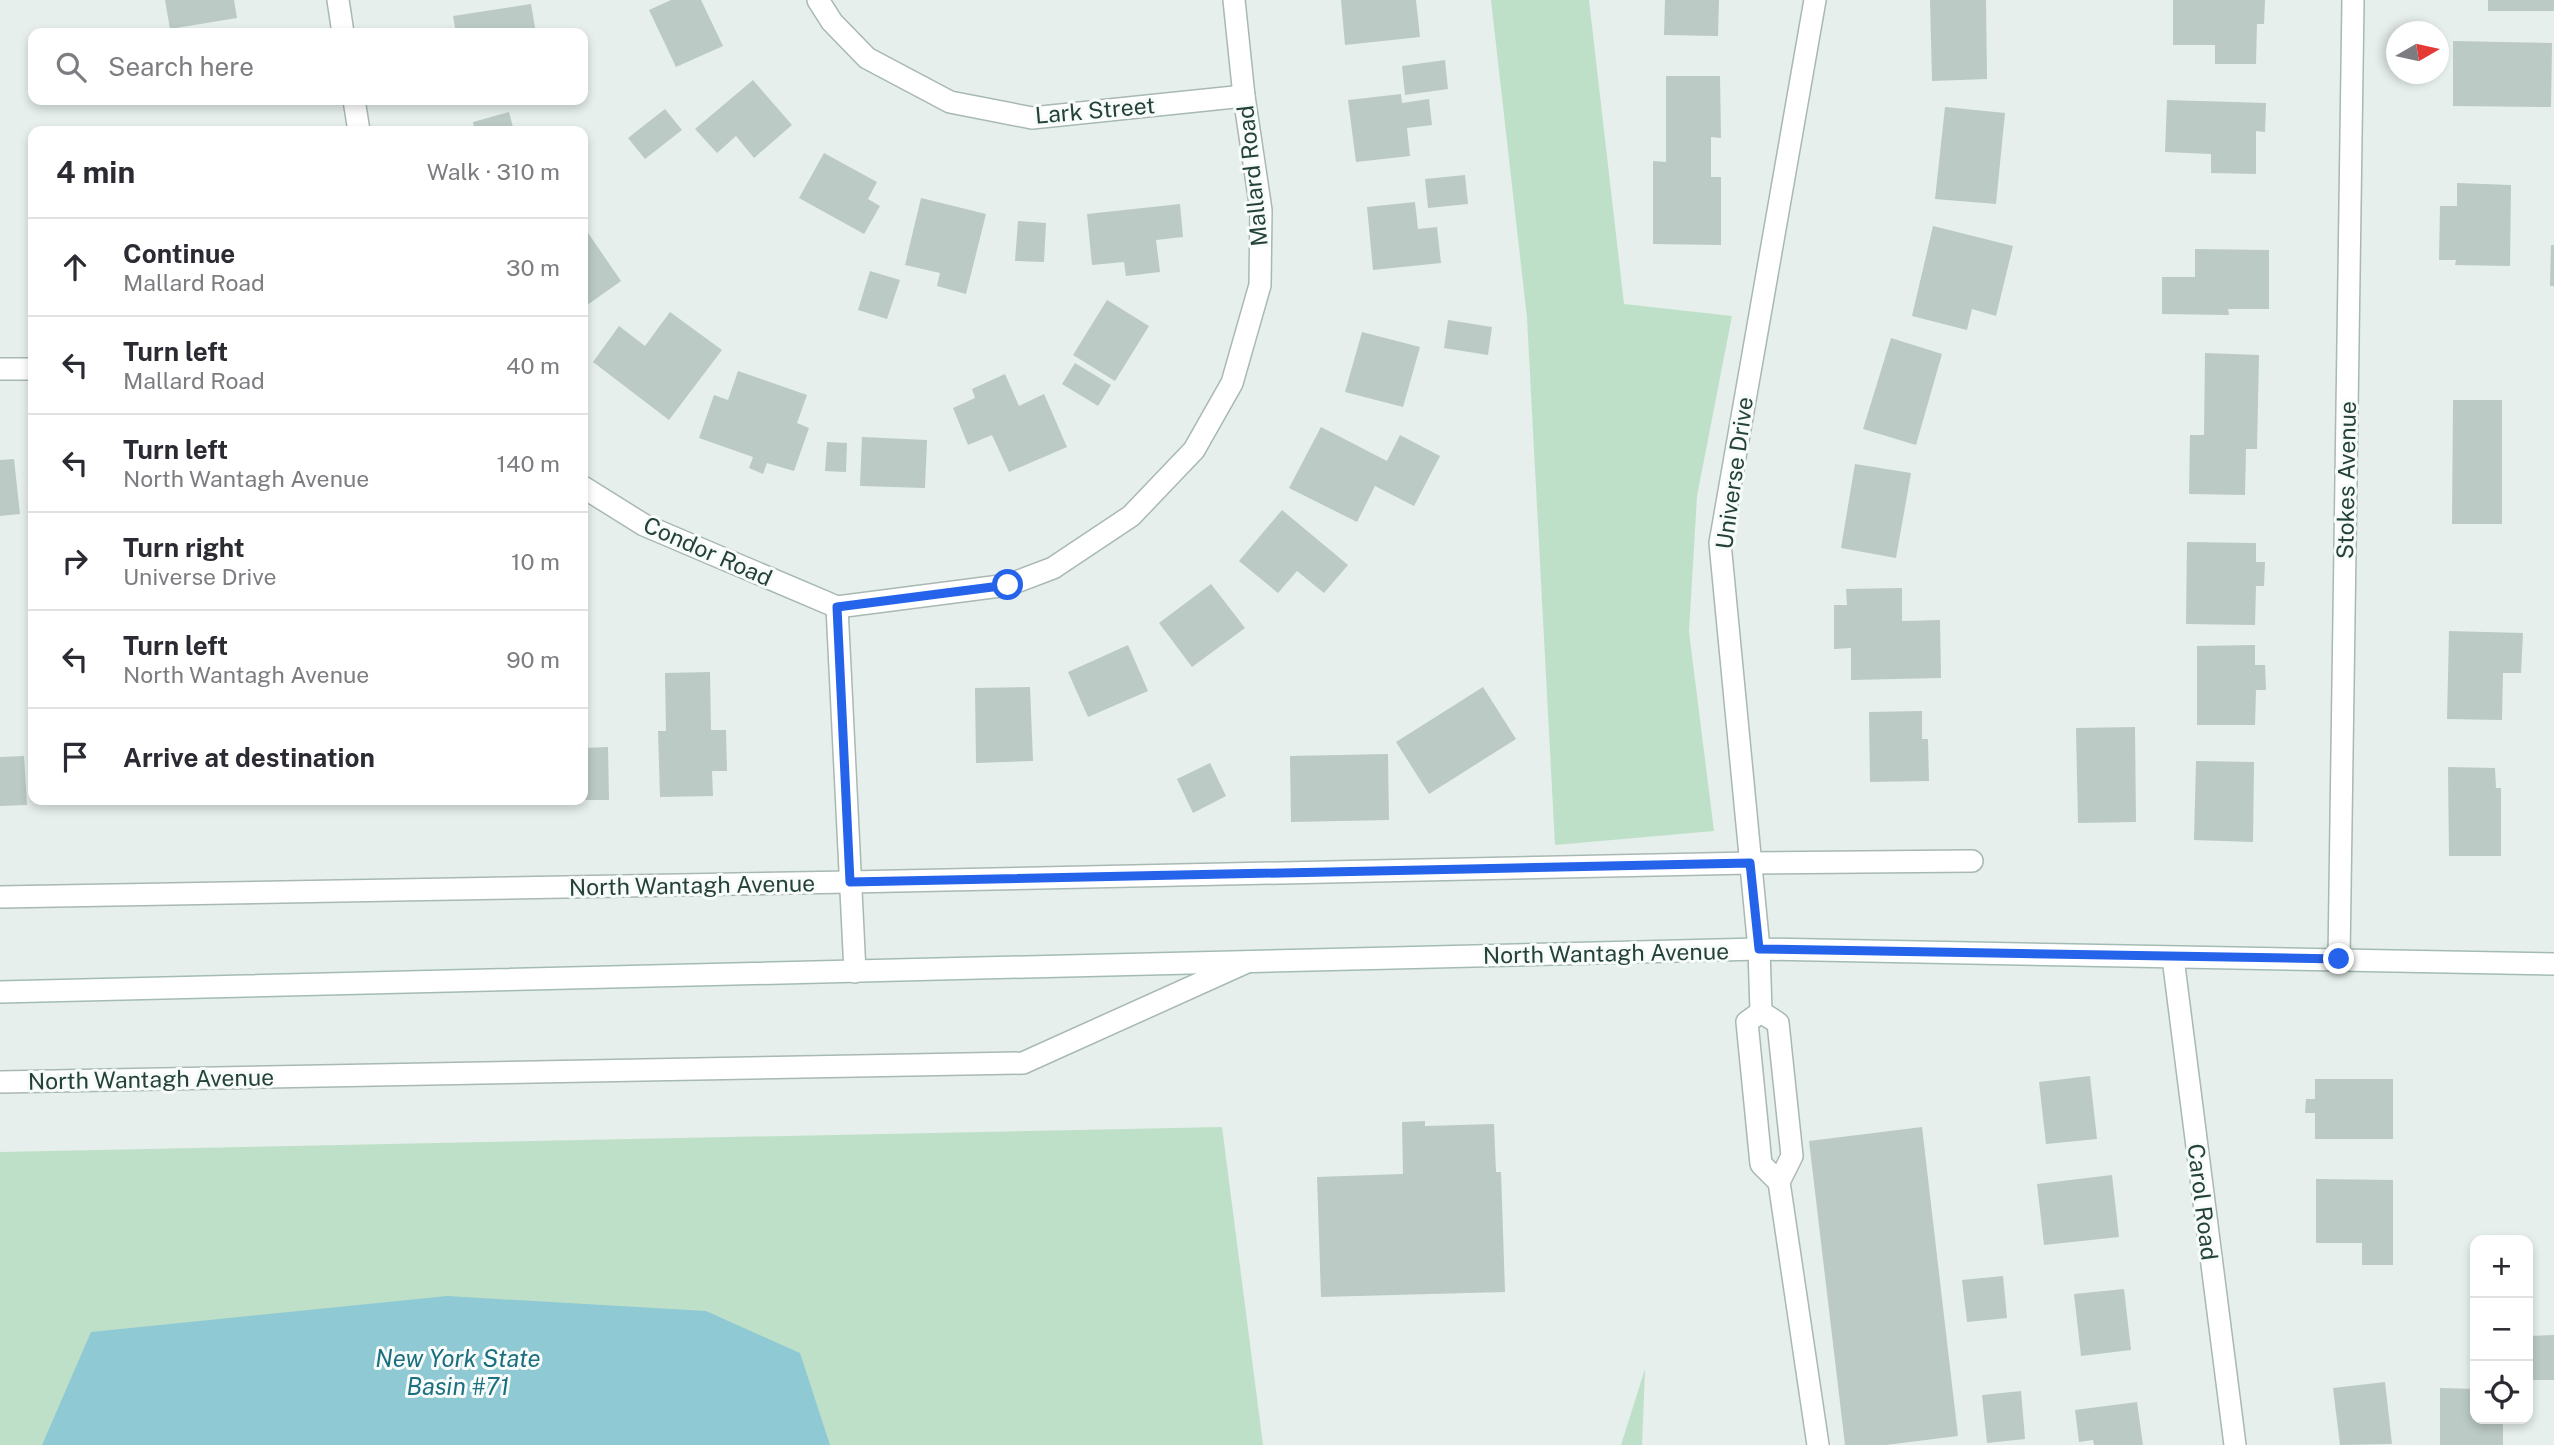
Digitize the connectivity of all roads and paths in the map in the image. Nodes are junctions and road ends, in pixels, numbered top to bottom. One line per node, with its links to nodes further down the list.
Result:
1 (338, 0): 6 (street)
2 (818, 0): 7 (street, Lark Street)
3 (1234, 0): 7 (street, Mallard Road)
4 (1815, 0): 15 (street, Universe Drive)
5 (2353, 0): 20 (street, Stokes Avenue)
6 (342, 28)
7 (1244, 96): 13 (street, Mallard Road)
8 (355, 105): 9 (street)
9 (358, 126)
10 (0, 369): 11 (street)
11 (28, 369)
12 (588, 490): 13 (street, Condor Road)
13 (837, 607): 16 (street)
14 (1972, 861): 15 (street, North Wantagh Avenue)
15 (1750, 863): 16 (street, North Wantagh Avenue); 18 (street, Universe Drive)
16 (850, 882): 17 (street, North Wantagh Avenue); 23 (street)
17 (0, 897)
18 (1759, 949): 19 (street, North Wantagh Avenue); 21 (street, North Wantagh Avenue); 25 (street, Universe Drive)
19 (2173, 958): 20 (street, North Wantagh Avenue); 29 (street, Carol Road)
20 (2339, 959): 22 (street, North Wantagh Avenue)
21 (1247, 962): 23 (street, North Wantagh Avenue); 26 (street, North Wantagh Avenue)
22 (2554, 964)
23 (855, 972): 24 (street, North Wantagh Avenue)
24 (0, 992)
25 (1761, 1013): 27 (street); 27 (street)
26 (0, 1082)
27 (1779, 1182): 28 (street)
28 (1818, 1445)
29 (2235, 1445)

